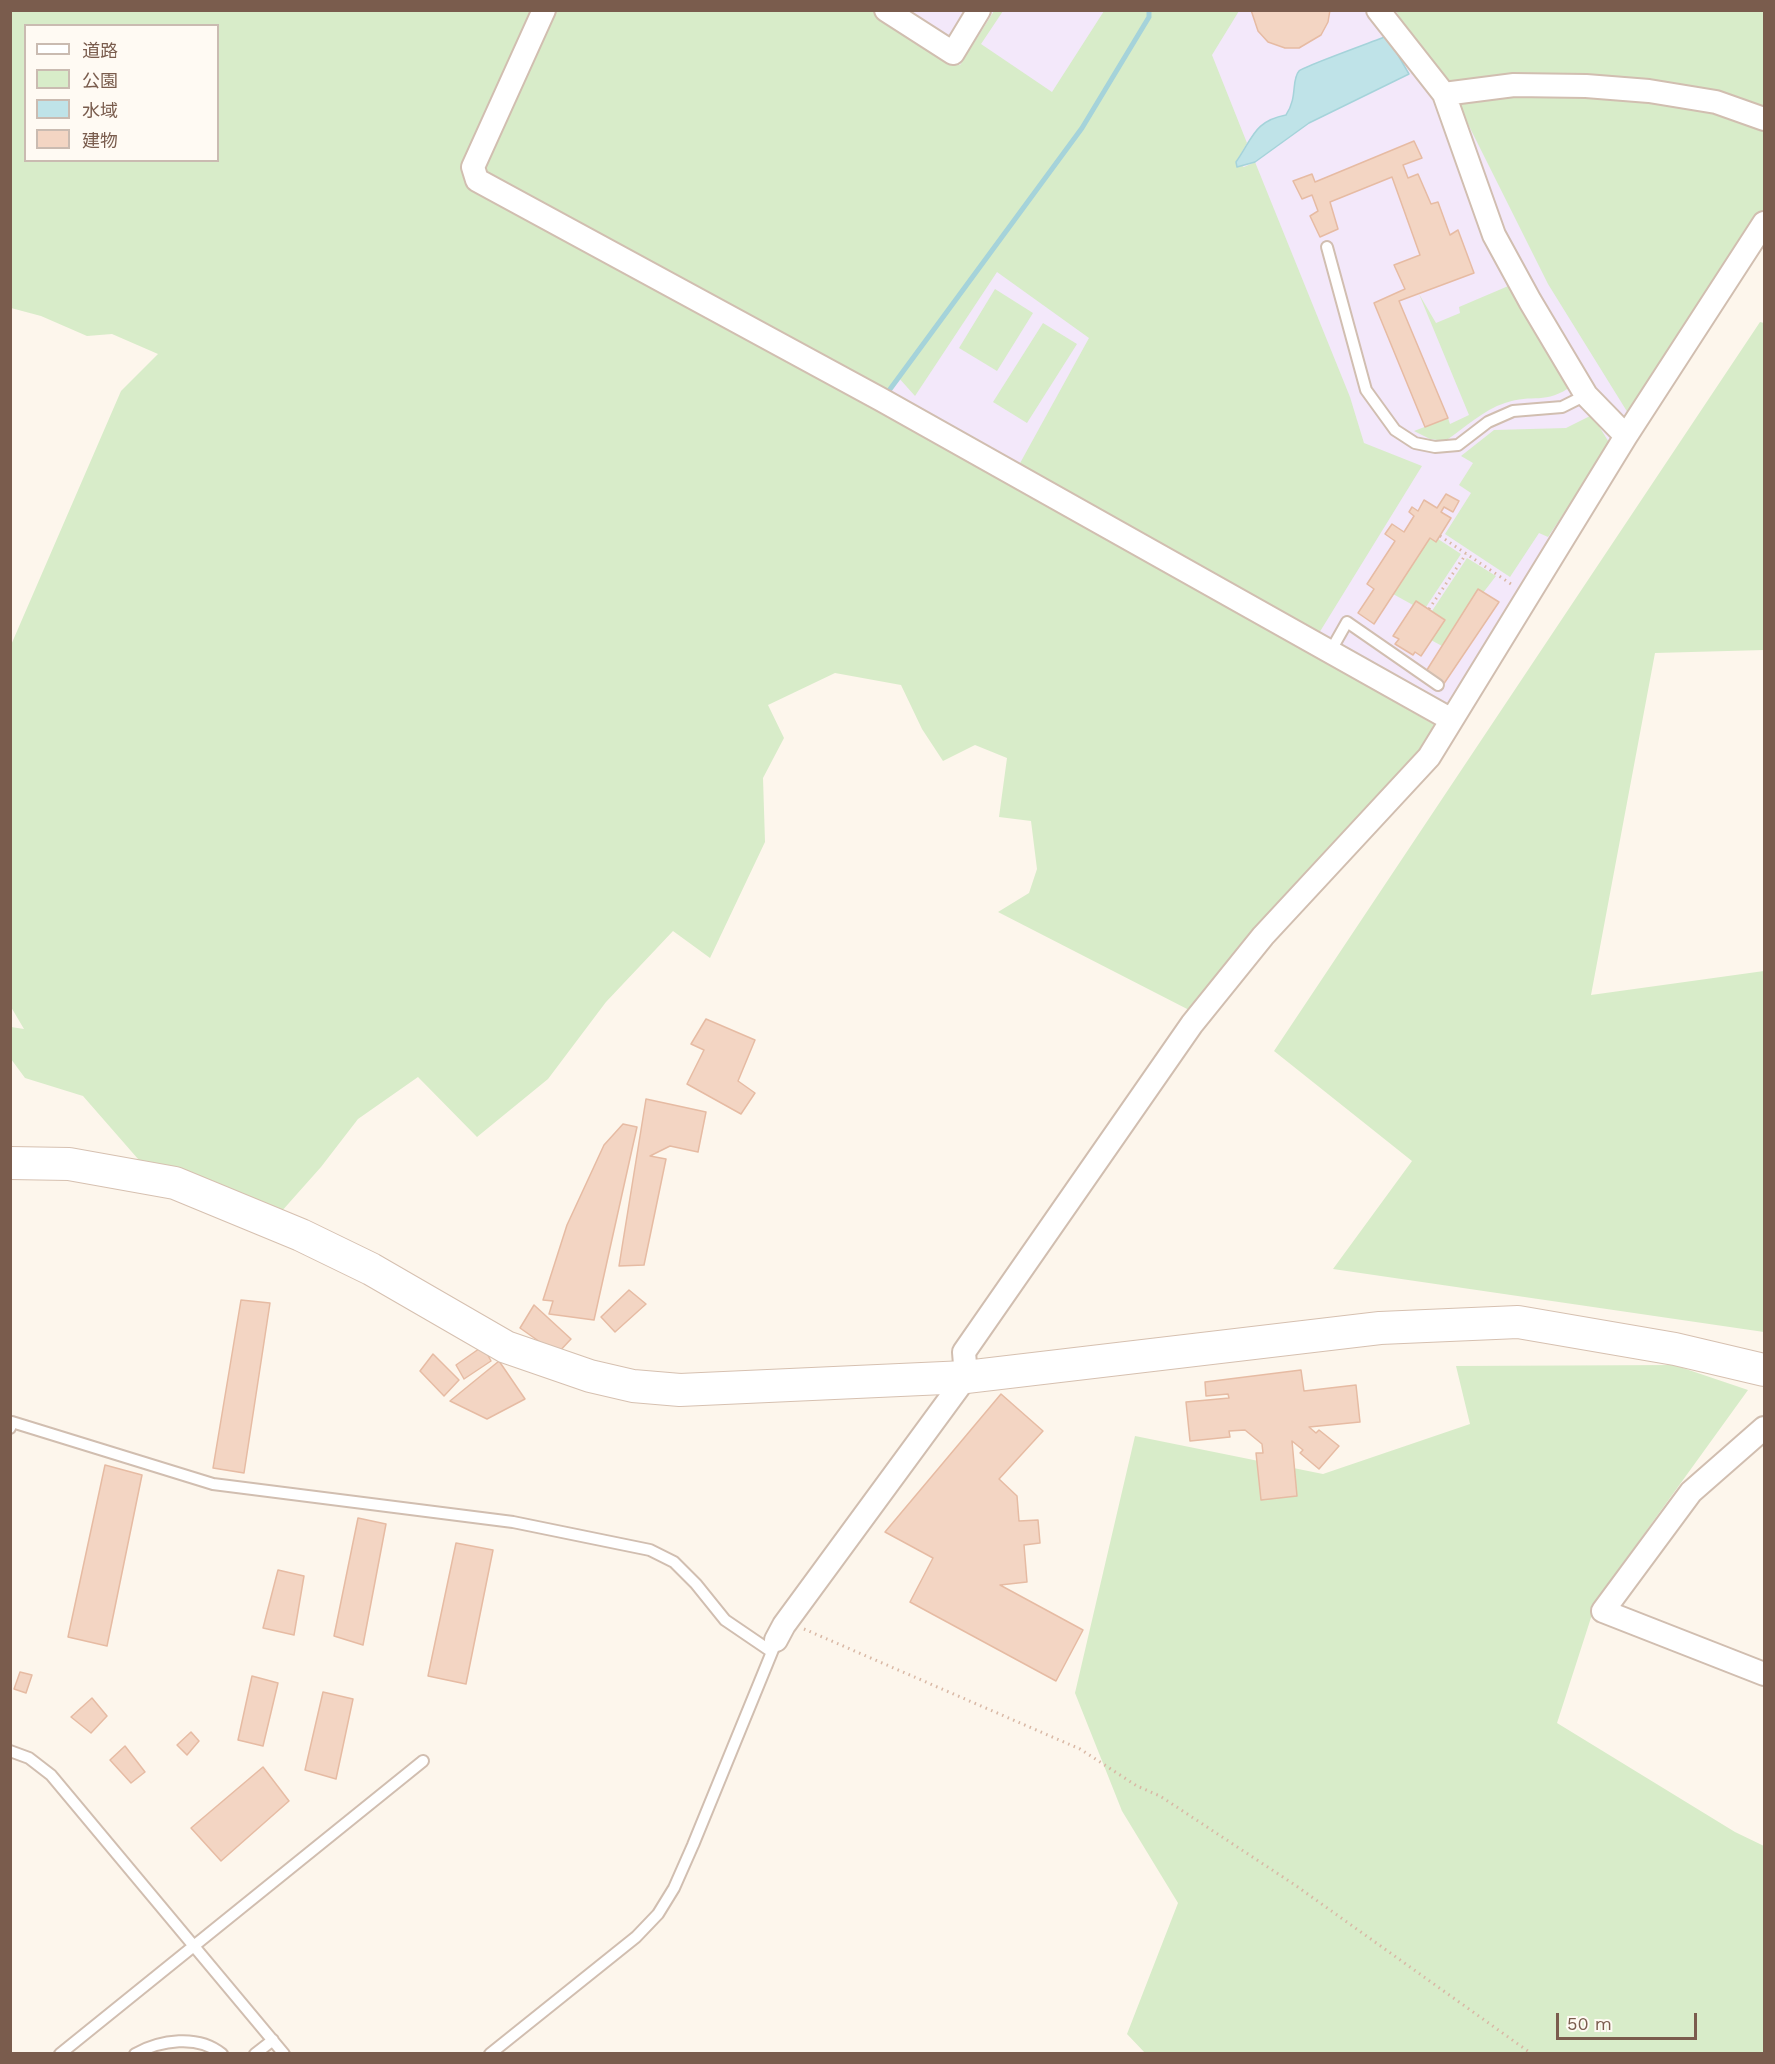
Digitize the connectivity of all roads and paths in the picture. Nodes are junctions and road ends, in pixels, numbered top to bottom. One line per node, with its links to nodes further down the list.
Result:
1 (544, 10): 15 (street)
2 (886, 10): 3 (street)
3 (979, 10)
4 (1378, 10): 5 (street)
5 (1444, 94): 6 (street); 9 (street)
6 (1764, 119)
7 (1764, 223): 10 (street)
8 (1327, 248): 9 (lane)
9 (1586, 395): 10 (street)
10 (1626, 436): 17 (street)
11 (1440, 536): 12 (path)
12 (1466, 554): 13 (path); 14 (path)
13 (1512, 585)
14 (1429, 609)
15 (1330, 652): 16 (lane); 17 (street)
16 (1438, 685)
17 (1450, 720): 20 (street)
18 (10, 1163): 20 (street)
19 (1764, 1370): 20 (street)
20 (966, 1377): 23 (street)
21 (10, 1428): 23 (lane)
22 (1764, 1428): 24 (street)
23 (778, 1638): 34 (lane); 35 (path)
24 (1764, 1674)
25 (10, 1751): 27 (lane)
26 (423, 1761): 27 (lane)
27 (196, 1947): 28 (lane); 29 (lane)
28 (273, 2040): 32 (lane); 33 (lane)
29 (60, 2054)
30 (135, 2054): 31 (lane)
31 (222, 2054)
32 (255, 2054)
33 (284, 2054)
34 (490, 2054)
35 (1533, 2054)

